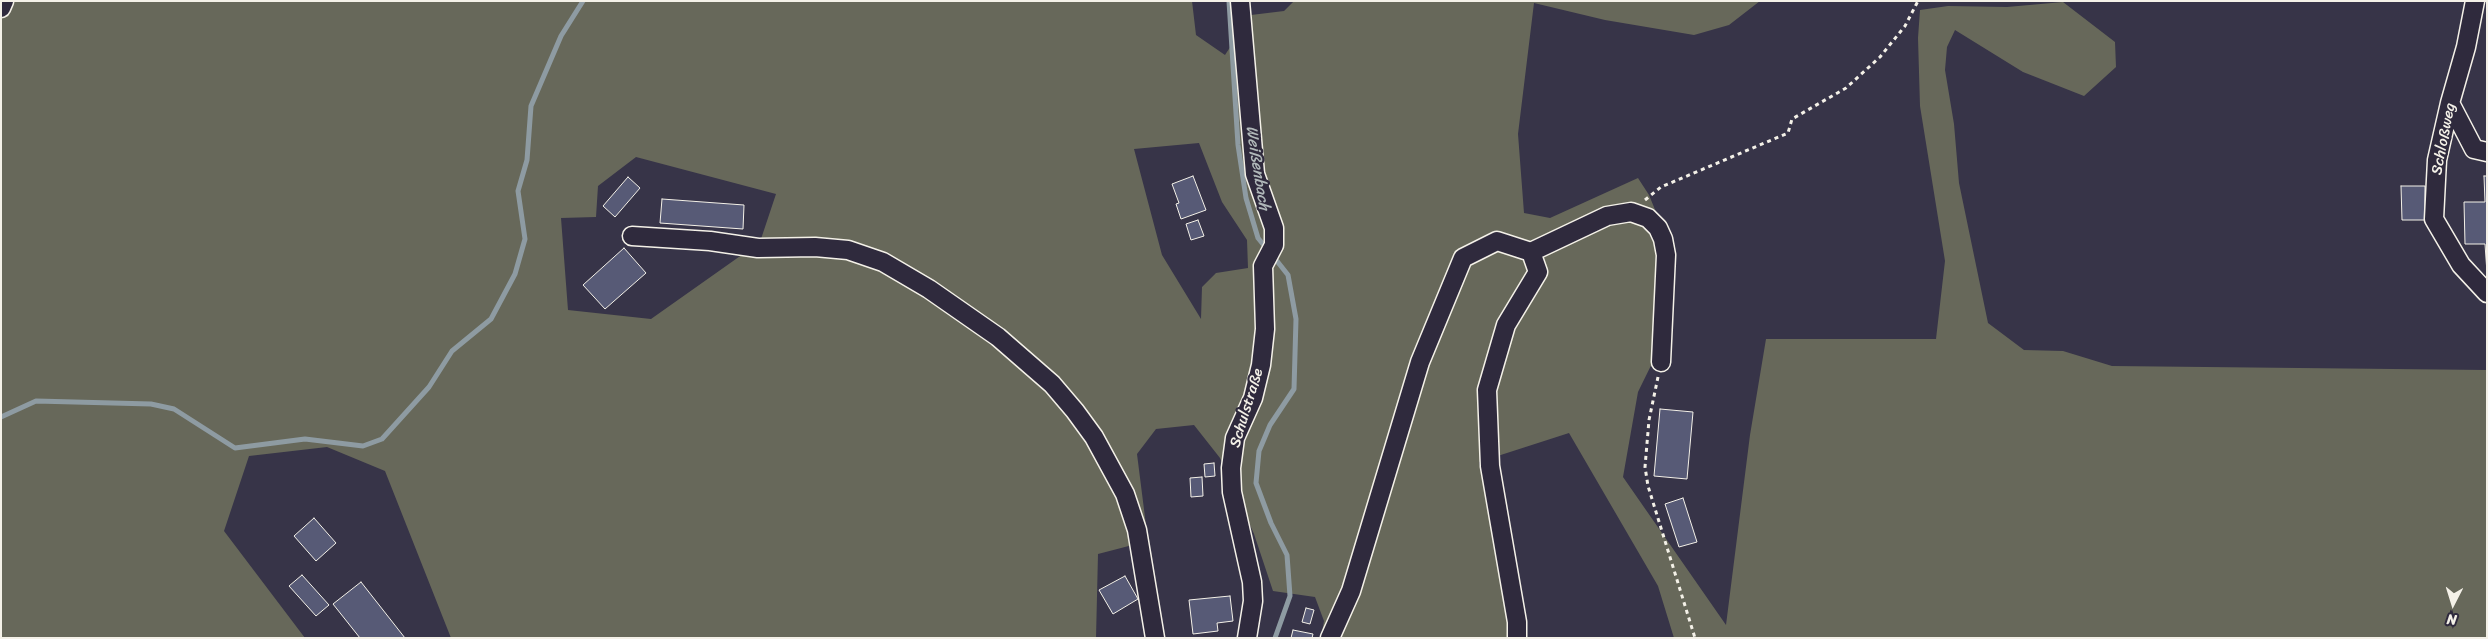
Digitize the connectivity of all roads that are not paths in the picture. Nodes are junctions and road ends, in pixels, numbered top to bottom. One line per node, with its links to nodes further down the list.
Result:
1 (4, 1): 4 (street)
2 (1240, 1): 12 (street, Schulstraße)
3 (2475, 1): 5 (street, Schloßweg)
4 (1, 8)
5 (2450, 103): 6 (street); 9 (street, Schloßweg)
6 (2487, 152)
7 (632, 236): 11 (street)
8 (1531, 252): 10 (street); 13 (street); 14 (street)
9 (2487, 293)
10 (1661, 362)
11 (1155, 638)
12 (1247, 638)
13 (1330, 638)
14 (1517, 638)

